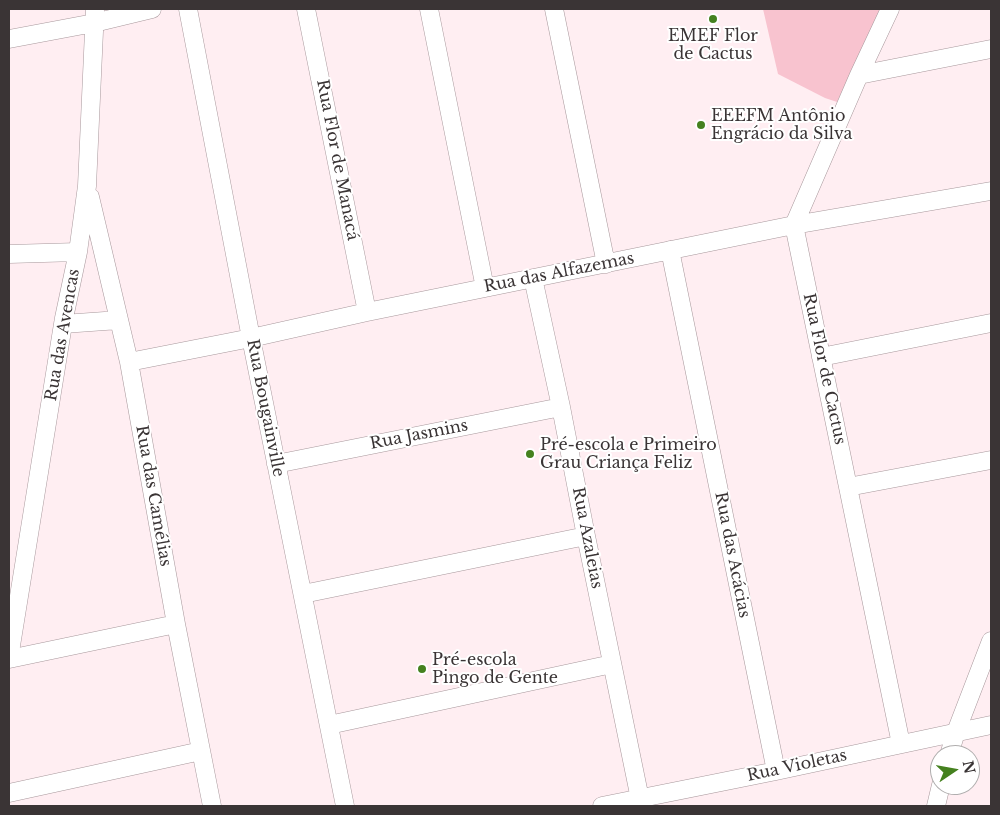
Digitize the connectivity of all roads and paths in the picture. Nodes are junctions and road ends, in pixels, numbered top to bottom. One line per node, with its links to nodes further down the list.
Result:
1 (152, 9): 7 (street)
2 (188, 9): 24 (street, Rua Bougainville)
3 (306, 9): 20 (street, Rua Flor de Manacá)
4 (429, 9): 19 (street)
5 (554, 9): 17 (street)
6 (890, 9): 10 (street)
7 (95, 16): 8 (street); 11 (street, Rua das Avencas)
8 (9, 39)
9 (991, 49): 10 (street)
10 (859, 75): 13 (street)
11 (87, 186): 15 (street, Rua das Avencas); 21 (street, Rua das Camélias)
12 (991, 191): 13 (street, Rua das Alfazemas)
13 (794, 225): 14 (street, Rua das Alfazemas); 25 (street, Rua Flor de Cactus)
14 (670, 250): 17 (street, Rua das Alfazemas); 43 (street, Rua das Acácias)
15 (78, 252): 16 (street); 23 (street, Rua das Avencas)
16 (9, 254)
17 (606, 264): 18 (street, Rua das Alfazemas)
18 (533, 278): 19 (street, Rua das Alfazemas); 27 (street, Rua Azaleias)
19 (485, 288): 20 (street, Rua das Alfazemas)
20 (367, 312): 24 (street, Rua das Alfazemas)
21 (119, 320): 23 (street); 26 (street, Rua das Camélias)
22 (991, 323): 25 (street)
23 (63, 324): 35 (street, Rua das Avencas)
24 (251, 338): 26 (street, Rua das Alfazemas); 29 (street, Rua Bougainville)
25 (821, 357): 30 (street, Rua Flor de Cactus)
26 (129, 362): 33 (street, Rua das Camélias)
27 (561, 407): 29 (street, Rua Jasmins); 31 (street, Rua Azaleias)
28 (991, 460): 30 (street)
29 (276, 464): 32 (street, Rua Bougainville)
30 (848, 487): 40 (street, Rua Flor de Cactus)
31 (586, 536): 32 (street); 36 (street, Rua Azaleias)
32 (303, 594): 37 (street, Rua Bougainville)
33 (176, 624): 35 (street); 42 (street, Rua das Camélias)
34 (991, 641): 39 (street)
35 (9, 659)
36 (612, 664): 37 (street); 45 (street, Rua Azaleias)
37 (329, 724): 47 (street, Rua Bougainville)
38 (991, 725): 39 (street, Rua Violetas)
39 (956, 732): 40 (street, Rua Violetas); 41 (street)
40 (900, 744): 43 (street, Rua Violetas)
41 (952, 745)
42 (201, 751): 44 (street); 46 (street, Rua das Camélias)
43 (776, 771): 45 (street, Rua Violetas)
44 (9, 793)
45 (640, 799): 48 (street, Rua Violetas)
46 (212, 806)
47 (345, 806)
48 (602, 806)

